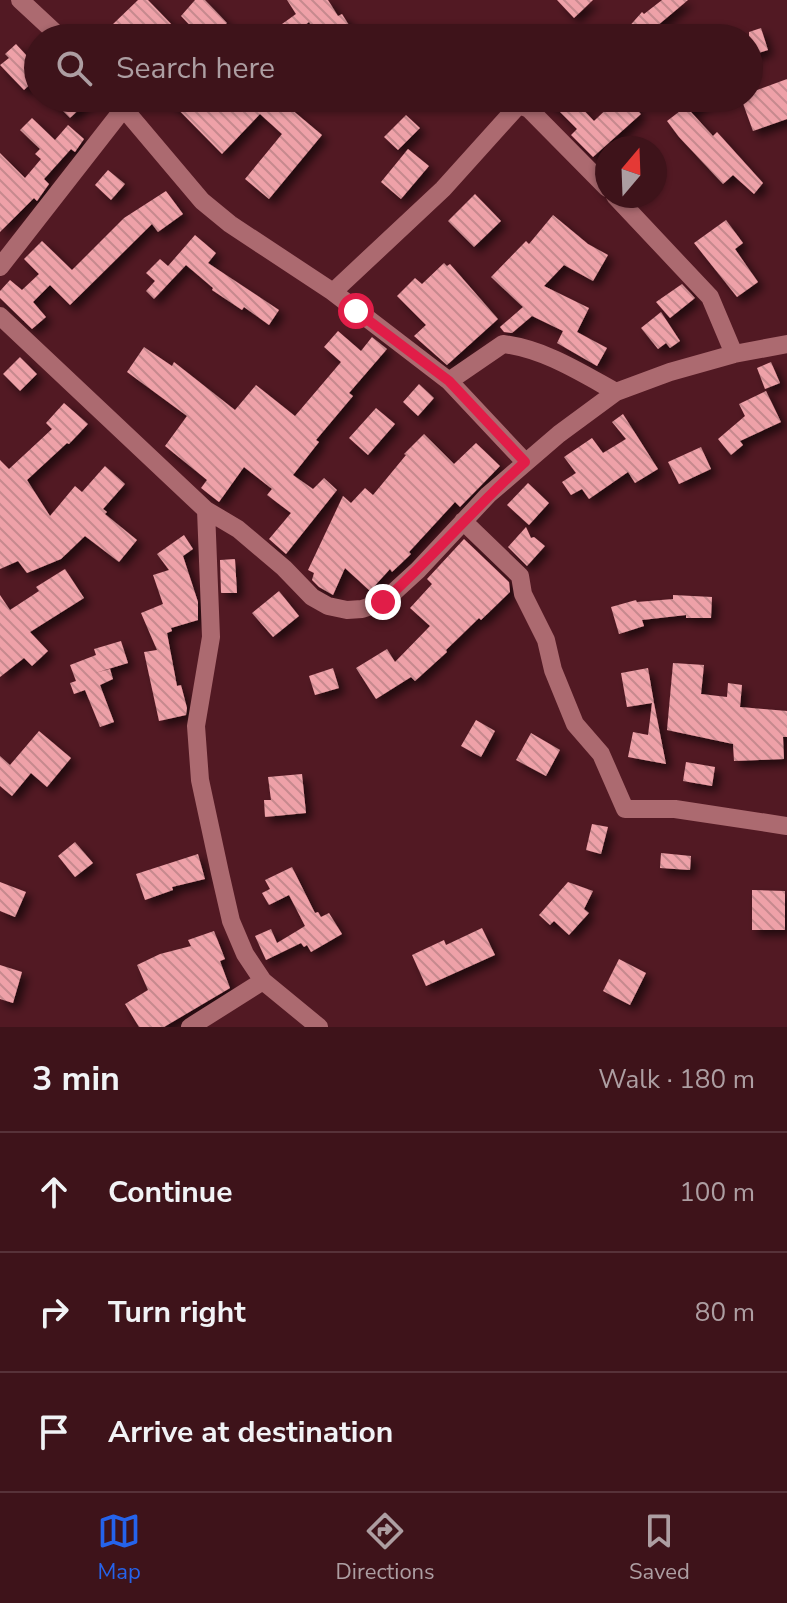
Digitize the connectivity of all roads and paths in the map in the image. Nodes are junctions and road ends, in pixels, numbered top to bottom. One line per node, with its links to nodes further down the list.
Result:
1 (20, 0): 2 (street)
2 (46, 24)
3 (113, 112): 9 (street)
4 (128, 112): 10 (street)
5 (512, 112): 10 (street)
6 (532, 112): 7 (street)
7 (595, 176)
8 (626, 208): 13 (street)
9 (0, 267)
10 (333, 292): 14 (street)
11 (0, 316): 17 (street)
12 (787, 344): 13 (street)
13 (734, 354): 15 (street)
14 (449, 381): 15 (street); 16 (street)
15 (616, 392): 16 (street)
16 (525, 462): 18 (street)
17 (206, 510): 18 (street); 20 (street)
18 (463, 521): 19 (street)
19 (787, 826)
20 (263, 981): 21 (street); 22 (street)
21 (190, 1027)
22 (319, 1027)

